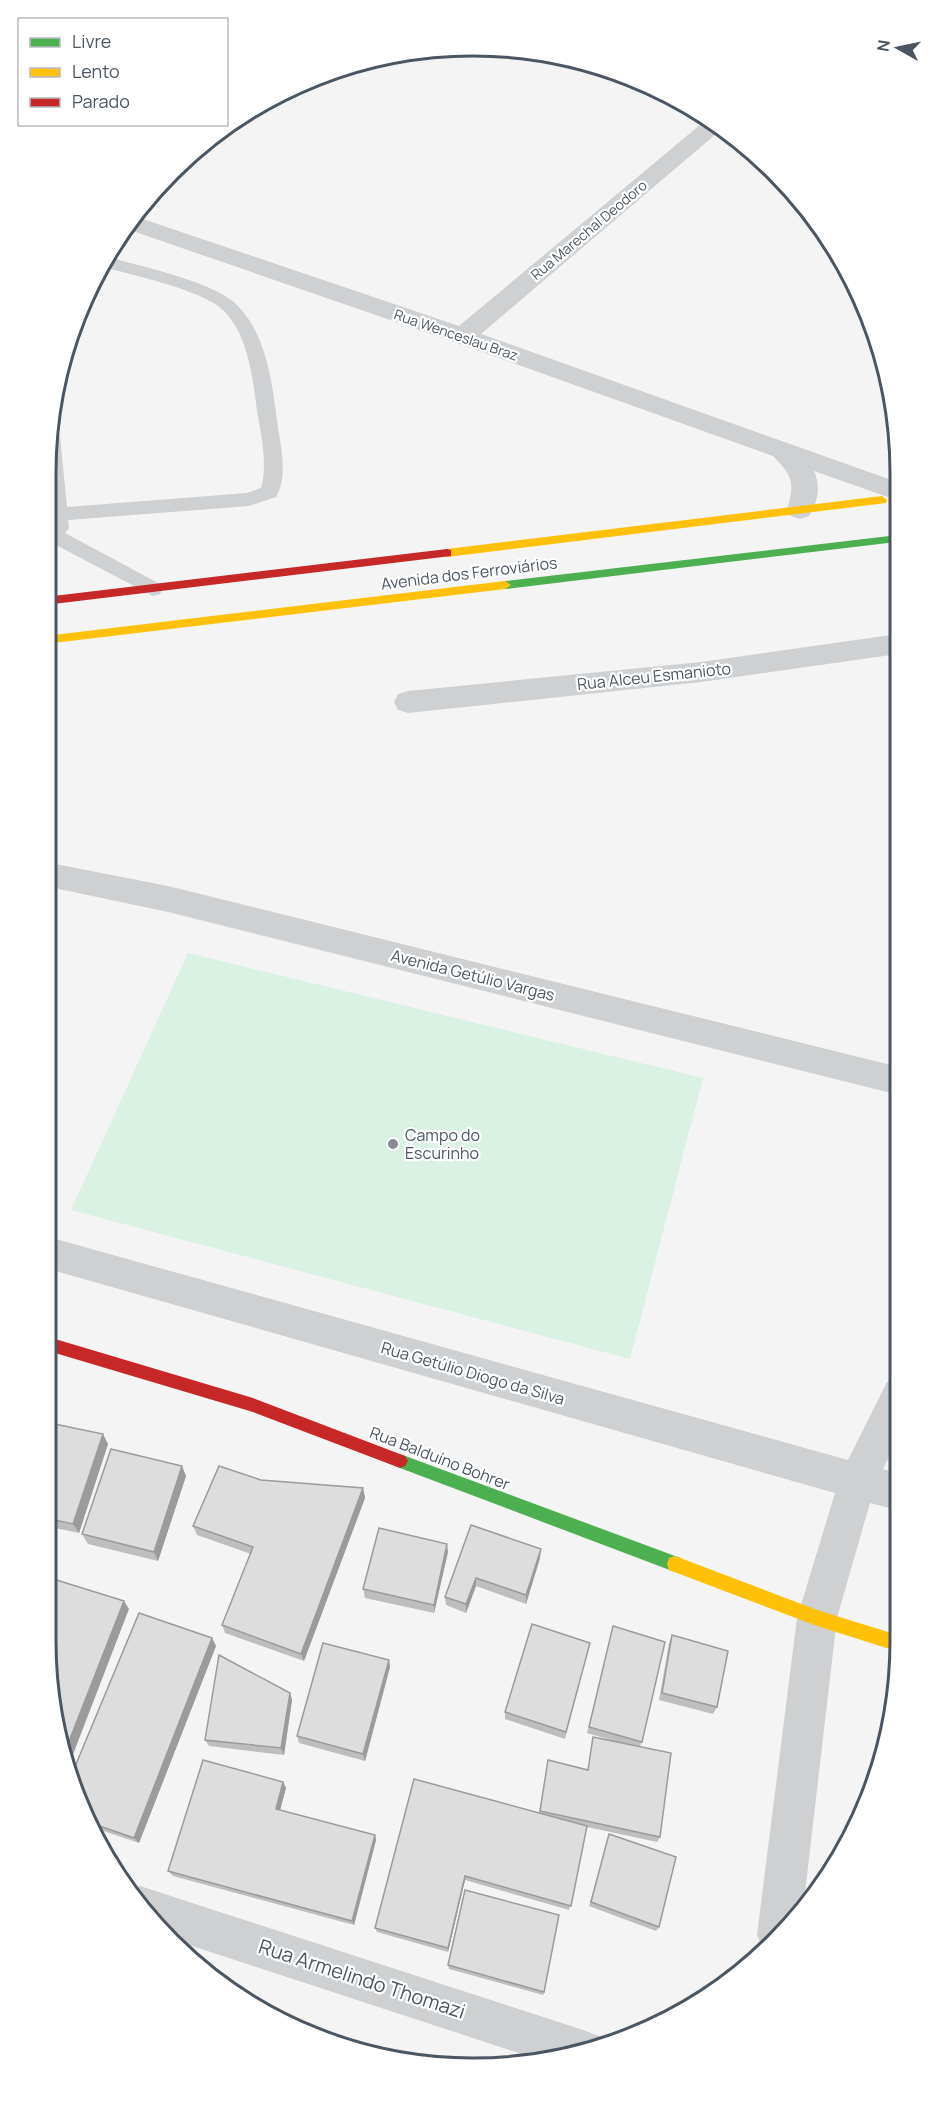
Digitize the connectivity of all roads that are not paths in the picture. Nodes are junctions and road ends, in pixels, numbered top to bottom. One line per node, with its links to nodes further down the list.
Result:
1 (710, 129): 4 (street, Rua Marechal Deodoro)
2 (138, 225): 4 (street, Rua Wenceslau Braz)
3 (111, 264): 8 (lane)
4 (463, 336): 5 (street, Rua Wenceslau Braz)
5 (782, 450): 6 (street, Rua Wenceslau Braz); 7 (street, Rua Wenceslau Braz)
6 (887, 503): 7 (main road, Avenida dos Ferroviários)
7 (800, 510): 11 (main road, Avenida dos Ferroviários)
8 (56, 514)
9 (890, 540): 13 (main road, Avenida dos Ferroviários)
10 (56, 541): 11 (lane)
11 (153, 589): 12 (main road, Avenida dos Ferroviários)
12 (56, 600)
13 (56, 639)
14 (890, 645): 15 (street, Rua Alceu Esmanioto)
15 (408, 702)
16 (56, 876): 17 (street, Avenida Getúlio Vargas)
17 (890, 1079)
18 (56, 1255): 21 (street, Rua Getúlio Diogo da Silva)
19 (56, 1346): 23 (main road, Rua Balduíno Bohrer)
20 (890, 1414): 21 (street)
21 (857, 1482): 22 (street, Rua Getúlio Diogo da Silva); 23 (street)
22 (890, 1491)
23 (817, 1618): 24 (main road, Rua Balduíno Bohrer); 26 (street)
24 (890, 1641)
25 (156, 1911): 27 (street, Rua Armelindo Thomazi)
26 (781, 1922)
27 (566, 2046)

